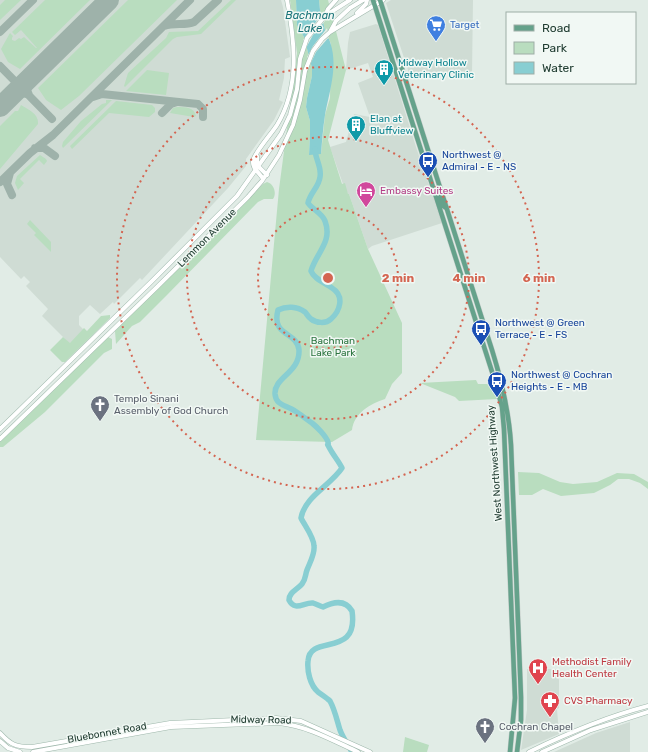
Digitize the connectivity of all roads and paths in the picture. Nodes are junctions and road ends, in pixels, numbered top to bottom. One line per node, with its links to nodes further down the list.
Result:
1 (287, 0): 15 (main road)
2 (336, 0): 9 (main road)
3 (350, 0): 9 (main road, Lemmon Avenue)
4 (367, 0): 8 (main road)
5 (381, 0): 7 (main road); 11 (main road, West Northwest Highway)
6 (361, 1): 10 (main road, Lemmon Avenue)
7 (374, 2): 8 (main road); 12 (main road, West Northwest Highway)
8 (356, 15): 10 (main road)
9 (324, 16): 16 (main road, Lemmon Avenue)
10 (329, 32): 18 (main road, Lemmon Avenue)
11 (393, 42): 12 (main road); 13 (main road, West Northwest Highway)
12 (387, 45): 14 (main road, West Northwest Highway)
13 (425, 139): 14 (main road); 21 (main road, West Northwest Highway)
14 (418, 141): 20 (main road, West Northwest Highway)
15 (258, 152): 16 (main road); 17 (main road)
16 (266, 157): 17 (main road, Lemmon Avenue)
17 (257, 169): 18 (main road); 19 (main road); 24 (main road, Lemmon Avenue)
18 (266, 175): 19 (main road, Lemmon Avenue)
19 (263, 179): 27 (main road, Lemmon Avenue)
20 (435, 193): 21 (main road); 23 (main road, West Northwest Highway)
21 (447, 208): 22 (main road, West Northwest Highway)
22 (452, 225): 23 (main road); 25 (main road, West Northwest Highway)
23 (446, 227): 26 (main road, West Northwest Highway)
24 (151, 282): 27 (main road); 33 (main road, Lemmon Avenue)
25 (471, 285): 26 (main road); 28 (main road, West Northwest Highway)
26 (465, 286): 29 (main road, West Northwest Highway)
27 (157, 288): 35 (main road, Lemmon Avenue)
28 (487, 334): 29 (main road); 30 (main road, West Northwest Highway)
29 (481, 336): 31 (main road, West Northwest Highway)
30 (502, 380): 31 (main road); 32 (main road, West Northwest Highway)
31 (496, 381): 34 (main road, West Northwest Highway)
32 (510, 428): 34 (main road); 36 (main road, West Northwest Highway)
33 (0, 429)
34 (504, 429): 37 (main road, West Northwest Highway)
35 (0, 439)
36 (513, 488): 37 (main road); 39 (main road, West Northwest Highway)
37 (506, 489): 38 (main road, West Northwest Highway)
38 (514, 663): 39 (main road); 40 (main road, West Northwest Highway)
39 (520, 663): 41 (main road, West Northwest Highway)
40 (514, 678): 41 (main road); 57 (main road, West Northwest Highway)
41 (521, 697): 58 (main road, West Northwest Highway)
42 (648, 706): 45 (main road)
43 (648, 712): 46 (main road)
44 (171, 725): 47 (main road, Bluebonnet Road); 54 (main road, Bluebonnet Road); 55 (main road, Midway Road); 56 (main road, Midway Road)
45 (588, 725): 46 (main road); 48 (main road)
46 (591, 730): 50 (main road)
47 (0, 733)
48 (557, 738): 50 (main road); 59 (main road)
49 (0, 741): 51 (main road)
50 (560, 744): 60 (main road)
51 (5, 746): 52 (main road); 53 (main road)
52 (9, 752)
53 (20, 752)
54 (33, 752)
55 (358, 752)
56 (370, 752)
57 (510, 752)
58 (517, 752)
59 (529, 752)
60 (542, 752)

